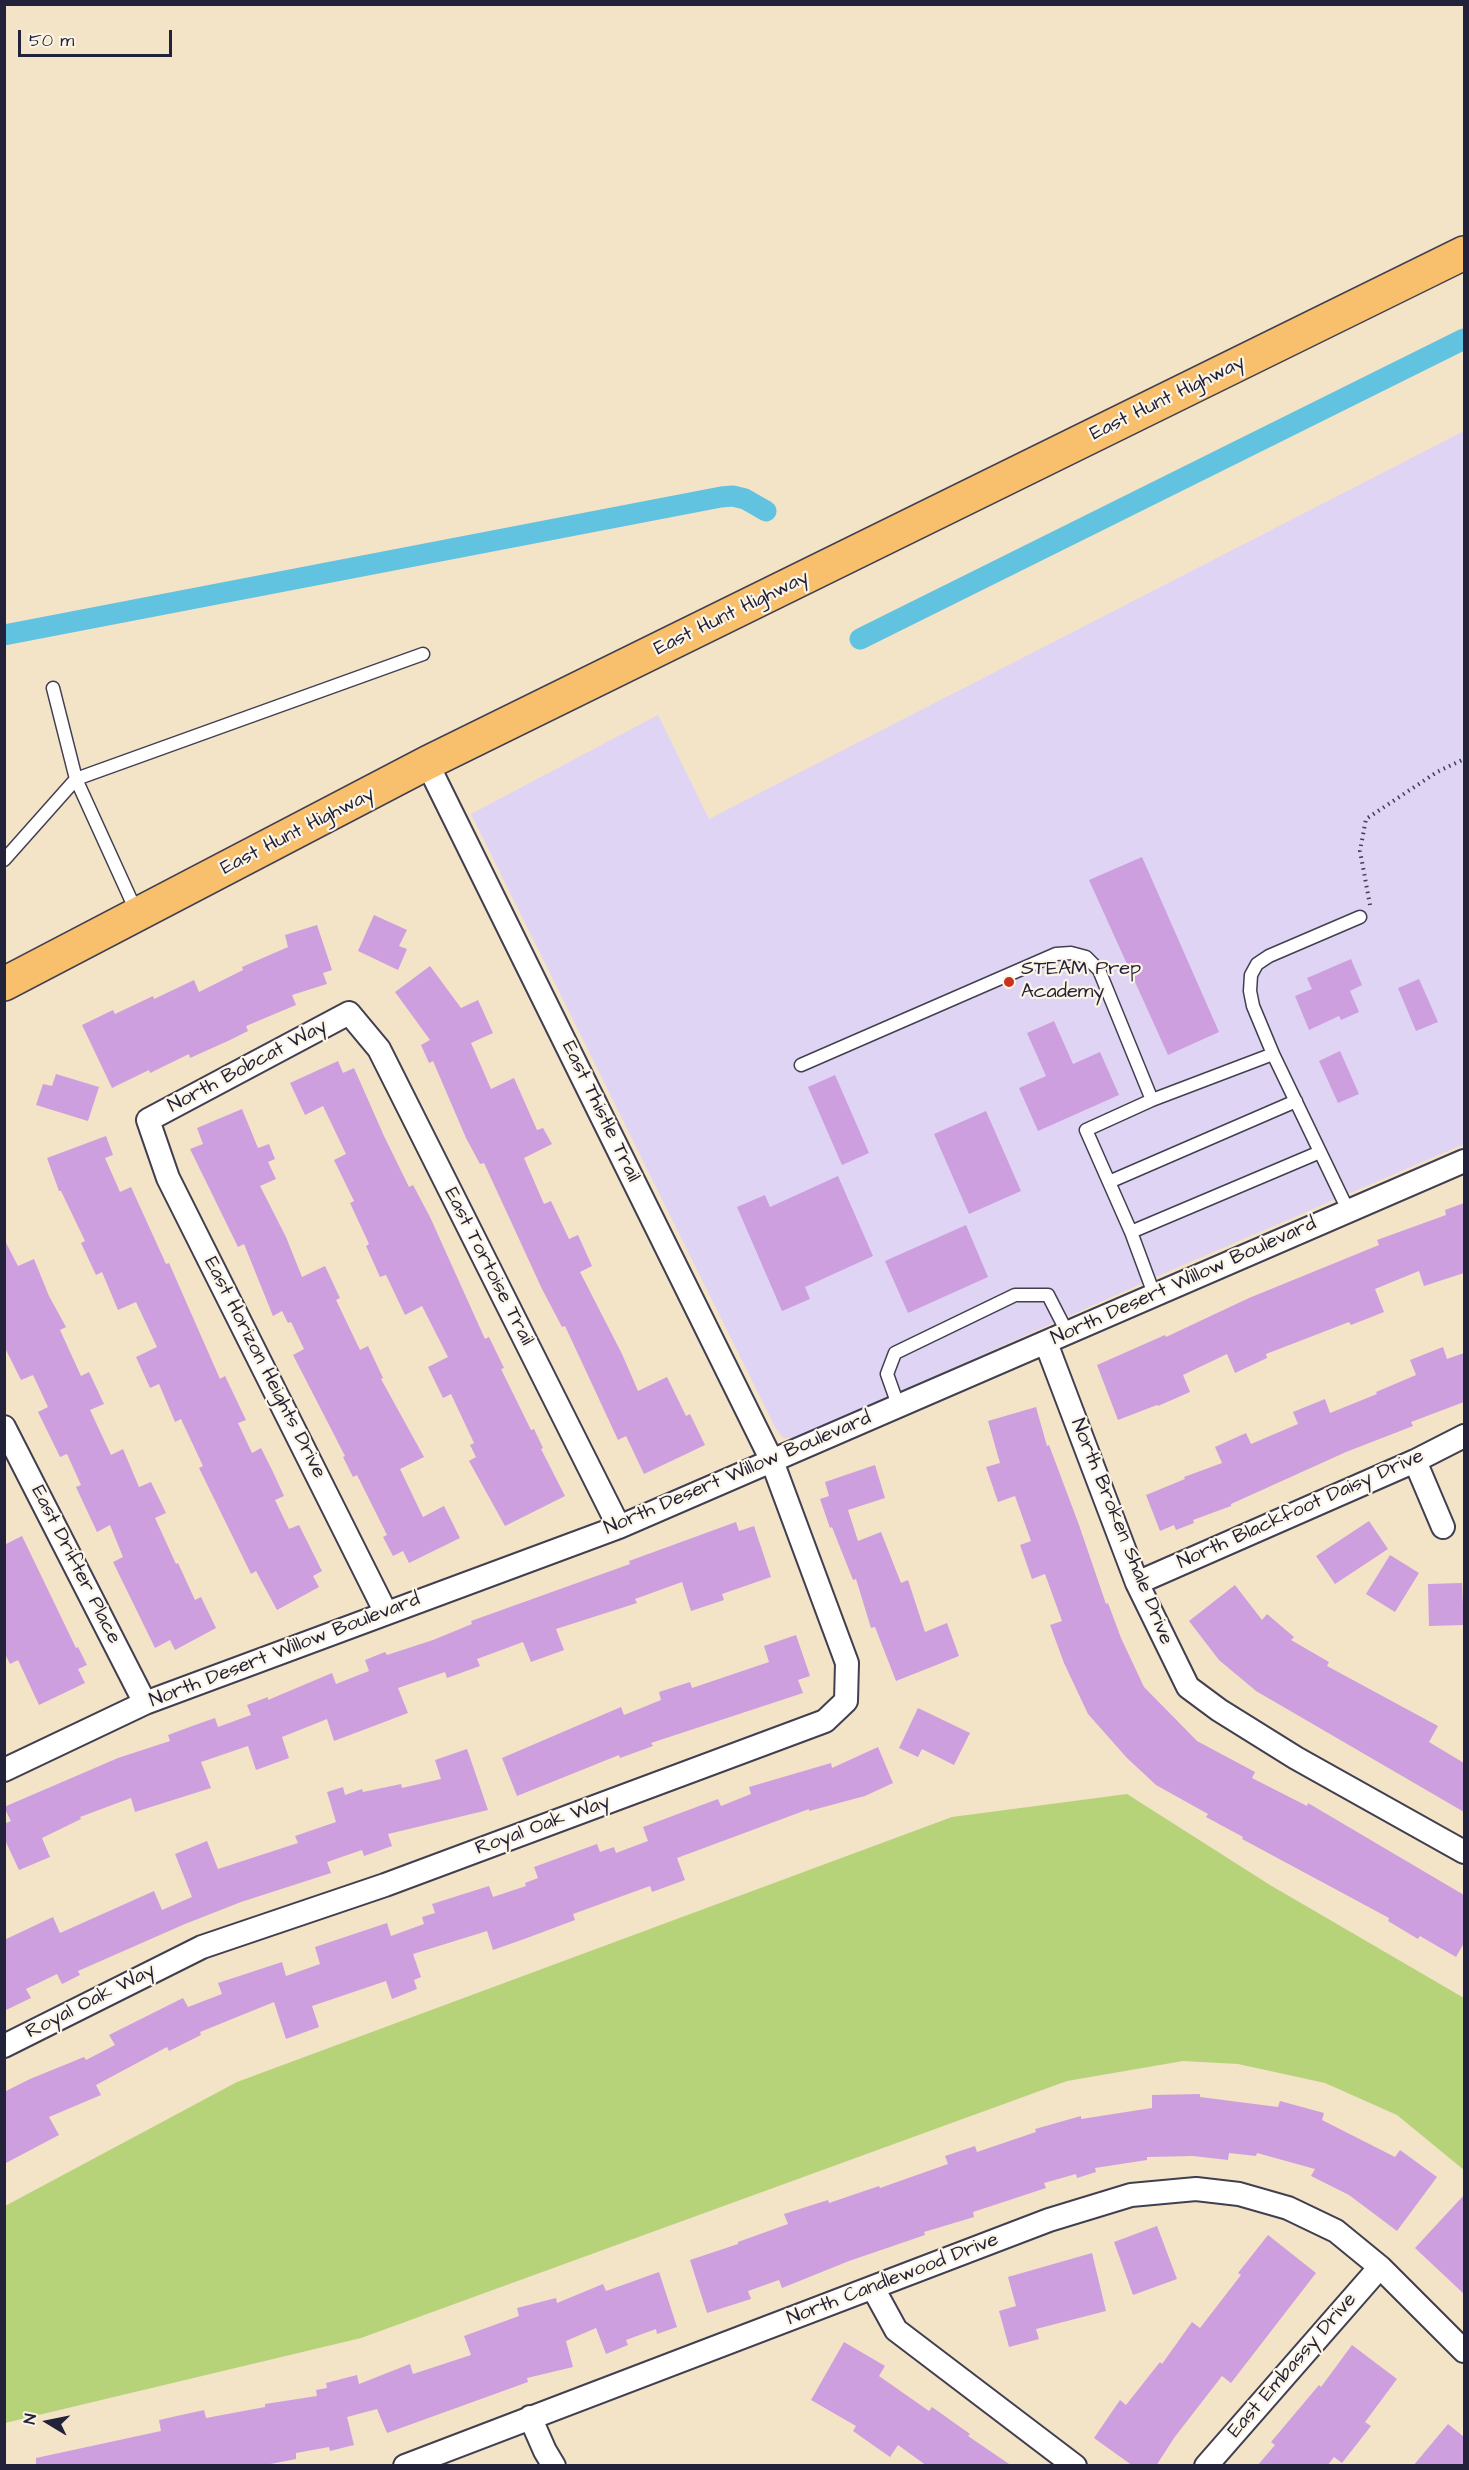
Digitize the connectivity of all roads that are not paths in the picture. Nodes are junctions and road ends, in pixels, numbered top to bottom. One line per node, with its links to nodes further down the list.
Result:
1 (1464, 253): 4 (main road, East Hunt Highway)
2 (423, 654): 5 (lane)
3 (53, 688): 5 (lane)
4 (427, 763): 7 (main road, East Hunt Highway); 27 (street, East Thistle Trail)
5 (76, 779): 6 (lane); 7 (lane)
6 (4, 860)
7 (138, 915): 9 (main road, East Hunt Highway)
8 (1360, 917): 11 (lane)
9 (4, 984)
10 (349, 1013): 15 (street, North Bobcat Way); 29 (street, East Tortoise Trail)
11 (1273, 1054): 13 (lane); 14 (lane)
12 (801, 1065): 13 (lane)
13 (1152, 1100): 18 (lane)
14 (1296, 1101): 16 (lane); 18 (lane)
15 (148, 1120): 32 (street, East Horizon Heights Drive)
16 (1320, 1152): 19 (lane); 20 (lane)
17 (1464, 1161): 19 (street, North Desert Willow Boulevard)
18 (1109, 1182): 20 (lane)
19 (1348, 1210): 21 (street, North Desert Willow Boulevard)
20 (1131, 1232): 21 (lane)
21 (1154, 1294): 22 (street, North Desert Willow Boulevard)
22 (1068, 1334): 23 (street, North Desert Willow Boulevard); 24 (lane)
23 (1046, 1342): 24 (street, North Desert Willow Boulevard); 31 (street, North Broken Shale Drive)
24 (898, 1405): 27 (street, North Desert Willow Boulevard)
25 (4, 1427): 33 (street, East Drifter Place)
26 (1464, 1436): 28 (street, North Blackfoot Daisy Drive)
27 (772, 1461): 29 (street, North Desert Willow Boulevard); 36 (street, Royal Oak Way)
28 (1415, 1461): 30 (street); 31 (street, North Blackfoot Daisy Drive)
29 (619, 1527): 32 (street, North Desert Willow Boulevard)
30 (1443, 1527)
31 (1137, 1583): 35 (street, North Broken Shale Drive)
32 (386, 1613): 33 (street, North Desert Willow Boulevard)
33 (145, 1703): 34 (street, North Desert Willow Boulevard)
34 (4, 1770)
35 (1464, 1852)
36 (4, 2046)
37 (1380, 2267): 38 (street, North Candlewood Drive); 39 (street, North Candlewood Drive); 44 (street, East Embassy Drive)
38 (873, 2288): 40 (street, North Candlewood Drive); 43 (street)
39 (1464, 2351)
40 (530, 2417): 41 (street, North Candlewood Drive); 42 (street)
41 (405, 2466)
42 (554, 2466)
43 (1075, 2466)
44 (1206, 2466)

